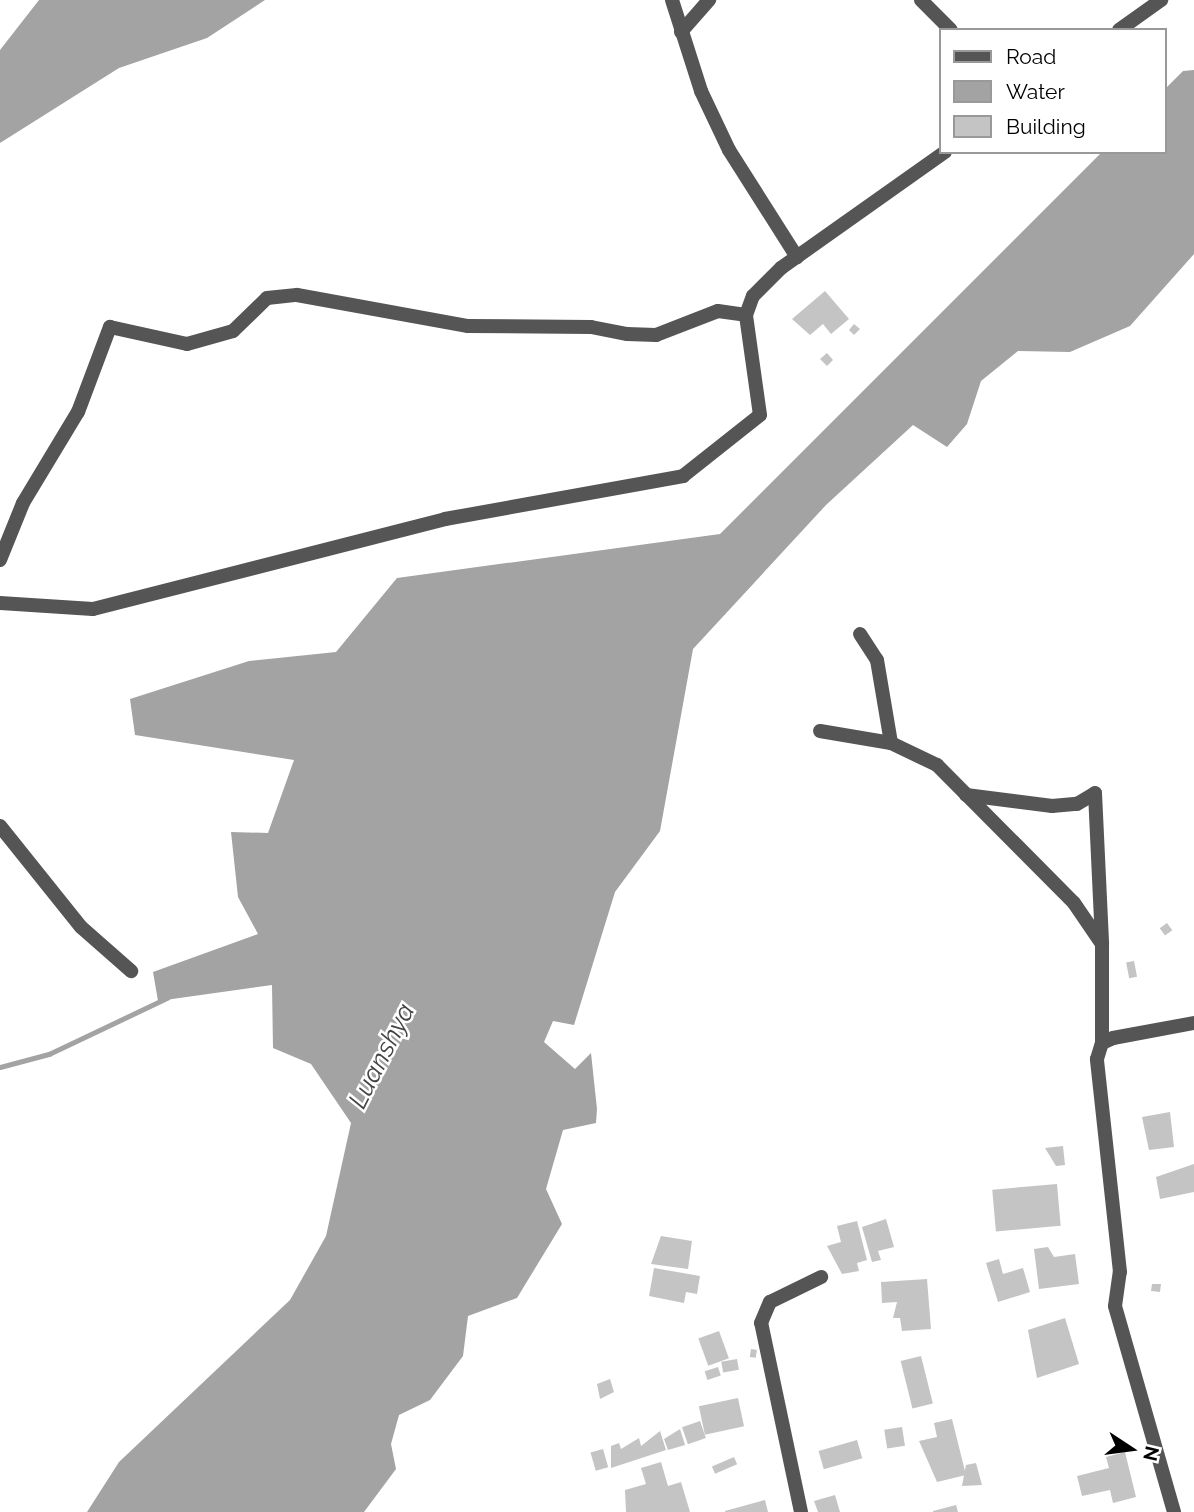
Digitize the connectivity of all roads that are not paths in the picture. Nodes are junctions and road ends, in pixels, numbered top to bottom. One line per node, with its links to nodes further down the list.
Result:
1 (672, 0): 7 (street)
2 (709, 0): 7 (street)
3 (921, 0): 5 (street)
4 (1161, 0): 6 (street)
5 (949, 28)
6 (1122, 28)
7 (681, 32): 9 (street)
8 (942, 154): 9 (street)
9 (797, 257): 10 (street)
10 (746, 315): 11 (street); 12 (street)
11 (0, 560)
12 (0, 603)
13 (860, 634): 15 (street)
14 (820, 731): 15 (street)
15 (891, 743): 16 (street)
16 (966, 795): 18 (street); 18 (street)
17 (0, 826): 19 (street)
18 (1102, 944): 21 (street)
19 (131, 971)
20 (1194, 1023): 21 (street)
21 (1102, 1043): 24 (street)
22 (821, 1277): 23 (street)
23 (801, 1512)
24 (1174, 1512)

